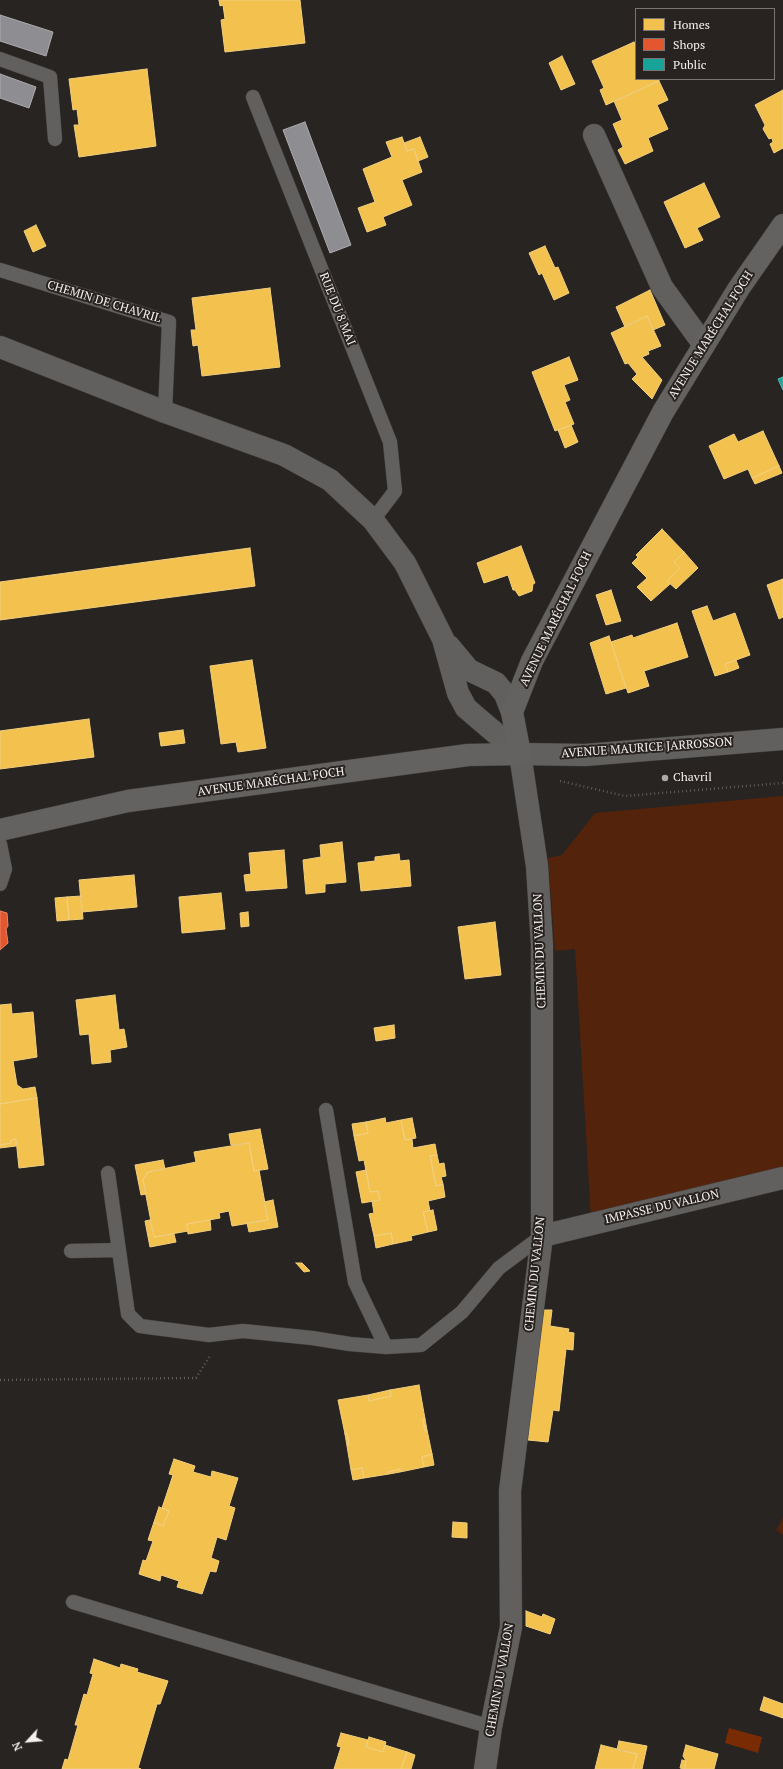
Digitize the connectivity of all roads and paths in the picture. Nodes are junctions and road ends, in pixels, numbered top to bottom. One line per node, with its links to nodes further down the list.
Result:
1 (0, 59): 4 (lane)
2 (253, 97): 10 (lane, RUE DU 8 MAI)
3 (594, 135): 7 (street)
4 (55, 139)
5 (783, 225): 7 (main road, AVENUE MARÉCHAL FOCH)
6 (0, 270): 9 (lane, CHEMIN DE CHAVRIL)
7 (704, 345): 12 (main road, AVENUE MARÉCHAL FOCH)
8 (0, 347): 9 (street)
9 (165, 412): 10 (street)
10 (373, 520): 11 (street)
11 (443, 639): 12 (street); 14 (street)
12 (512, 712): 14 (main road)
13 (783, 739): 14 (street, AVENUE MAURICE JARROSSON)
14 (520, 754): 17 (main road, AVENUE MARÉCHAL FOCH); 23 (street, CHEMIN DU VALLON)
15 (558, 781): 16 (path)
16 (783, 783)
17 (0, 830)
18 (0, 844): 19 (lane)
19 (0, 884)
20 (326, 1110): 27 (lane)
21 (108, 1173): 24 (lane)
22 (783, 1178): 23 (street, IMPASSE DU VALLON)
23 (542, 1236): 27 (lane); 30 (street, CHEMIN DU VALLON)
24 (119, 1250): 25 (lane); 26 (lane)
25 (71, 1251)
26 (223, 1333): 27 (lane); 28 (path)
27 (386, 1346)
28 (0, 1380)
29 (73, 1602): 30 (lane)
30 (491, 1727): 31 (street, CHEMIN DU VALLON)
31 (485, 1769)

